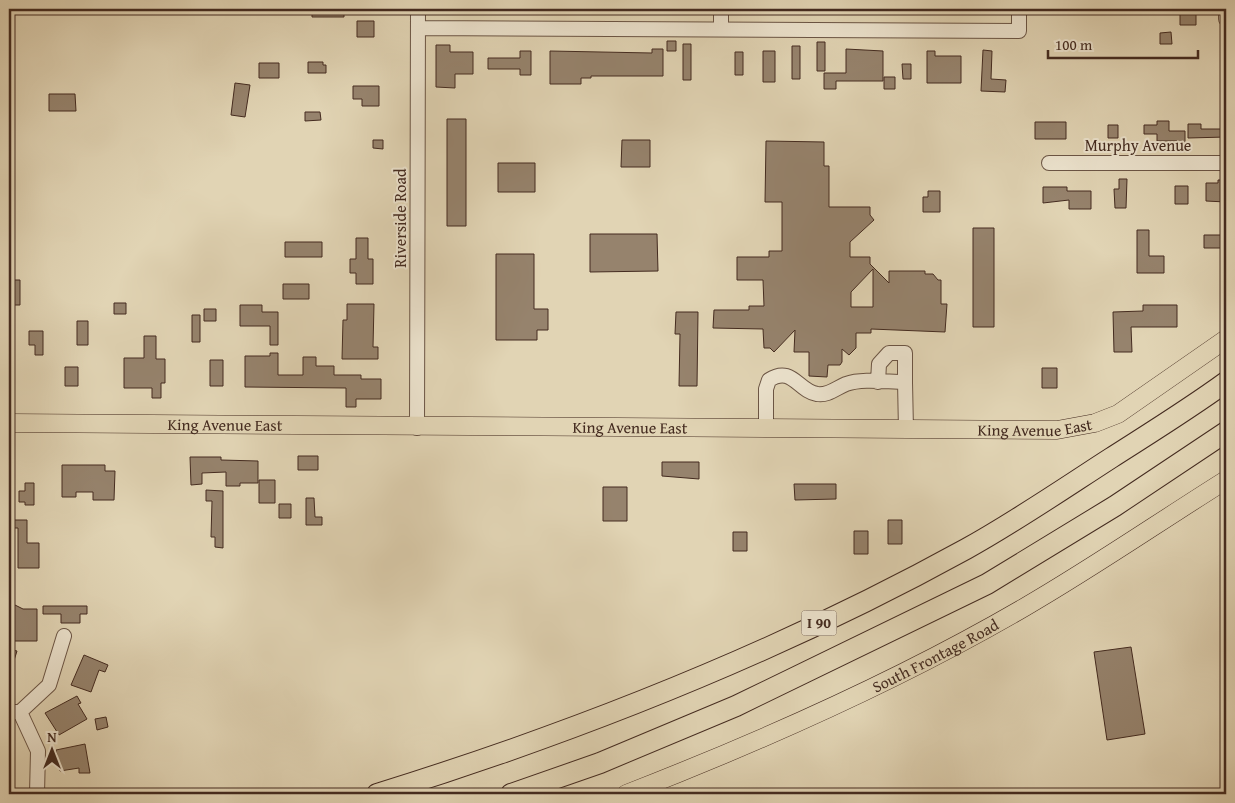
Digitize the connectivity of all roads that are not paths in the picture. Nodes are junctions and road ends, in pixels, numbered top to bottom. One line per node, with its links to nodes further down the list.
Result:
1 (418, 9): 4 (street, Riverside Road)
2 (721, 9): 5 (street)
3 (1019, 9): 5 (street)
4 (418, 28): 5 (street); 13 (street, Riverside Road)
5 (721, 29)
6 (1049, 162): 7 (street, Murphy Avenue)
7 (1226, 162)
8 (1226, 339): 15 (main road, King Avenue East)
9 (878, 382): 10 (street); 10 (street); 14 (street)
10 (905, 382): 15 (street)
11 (1226, 382): 21 (highway, I 90)
12 (9, 423): 13 (main road, King Avenue East)
13 (417, 428): 14 (main road, King Avenue East)
14 (766, 429): 15 (main road, King Avenue East)
15 (906, 430)
16 (1226, 432): 22 (highway, I 90)
17 (1226, 480): 23 (main road, South Frontage Road)
18 (64, 636): 19 (street)
19 (14, 712): 20 (street)
20 (37, 794)
21 (377, 794)
22 (511, 794)
23 (626, 794)

